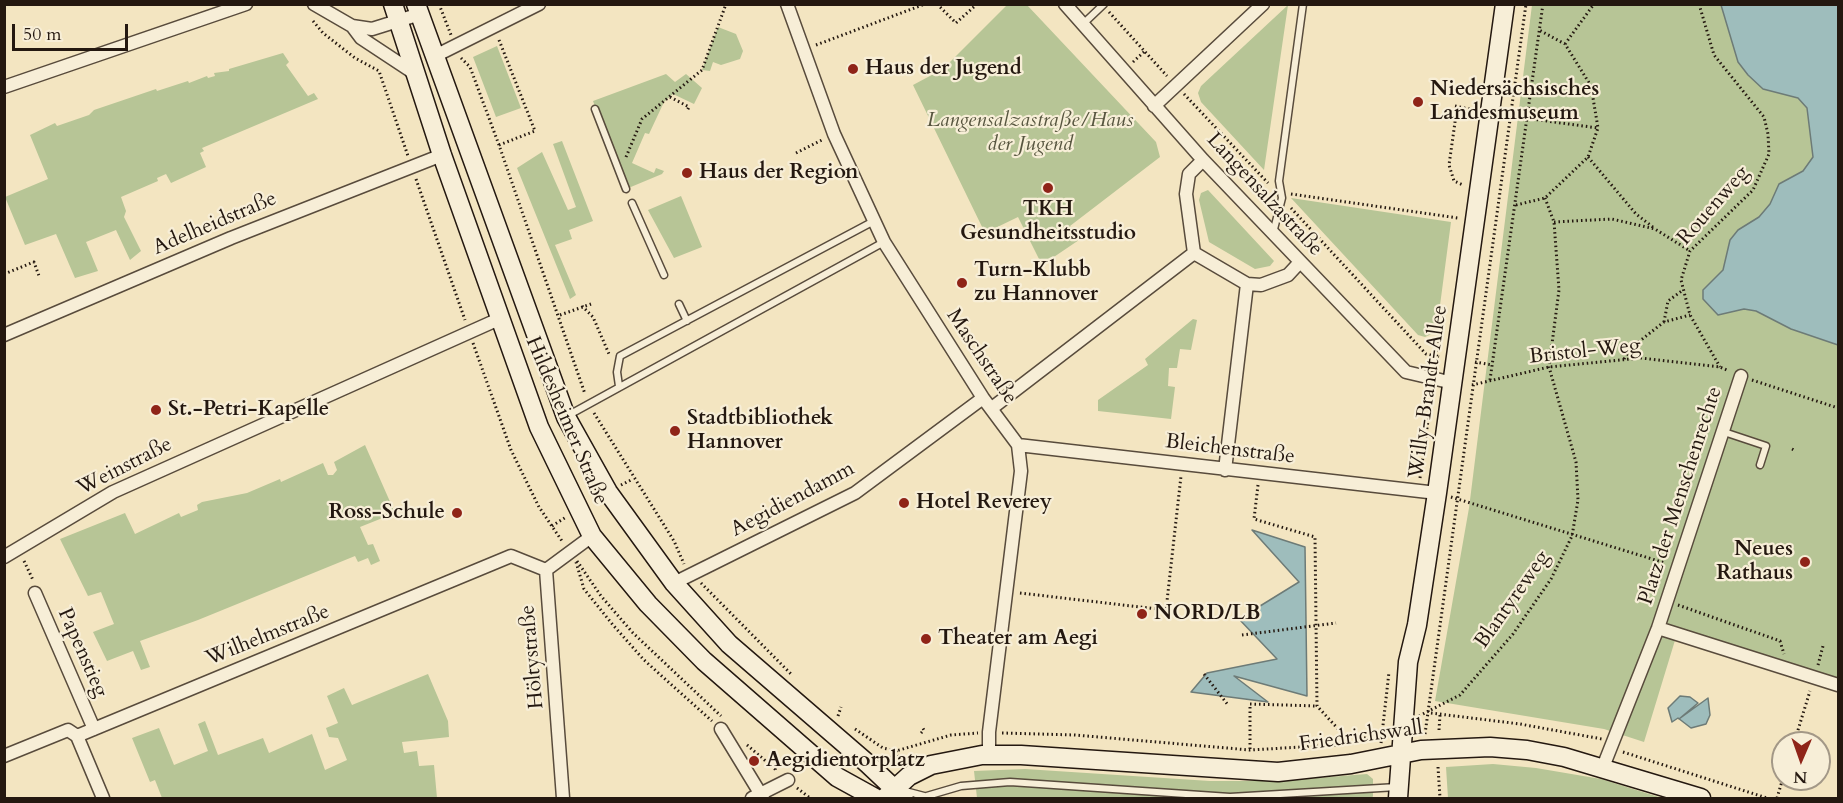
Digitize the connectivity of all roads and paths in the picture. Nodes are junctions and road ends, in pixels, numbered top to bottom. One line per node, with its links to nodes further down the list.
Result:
1 (246, 4): 33 (street)
2 (393, 4): 21 (main road, Hildesheimer Straße)
3 (439, 4): 27 (path)
4 (540, 4): 24 (street)
5 (726, 4): 34 (path)
6 (787, 4): 28 (street, Maschstraße)
7 (925, 4): 28 (path)
8 (937, 4): 9 (path)
9 (977, 4)
10 (1065, 4): 22 (street, Langensalzastraße)
11 (1263, 4): 32 (street)
12 (1303, 4): 50 (lane)
13 (1505, 4): 84 (main road, Willy-Brandt-Allee)
14 (1526, 4): 85 (path)
15 (1543, 4): 25 (path)
16 (1594, 4): 26 (path)
17 (1699, 4): 60 (path, Rouenweg)
18 (1103, 5): 22 (lane); 32 (path)
19 (311, 9): 23 (street); 30 (path)
20 (418, 10): 21 (street, Hildesheimer Straße); 29 (main road, Hildesheimer Straße)
21 (399, 22): 23 (street); 31 (main road, Hildesheimer Straße)
22 (1083, 24): 35 (street, Langensalzastraße)
23 (352, 26): 31 (street)
24 (494, 27): 27 (street); 42 (path)
25 (1539, 30): 26 (path); 39 (path)
26 (1565, 44): 40 (path)
27 (456, 46): 29 (street); 42 (path)
28 (803, 50): 41 (street, Maschstraße)
29 (435, 56): 91 (main road, Hildesheimer Straße)
30 (379, 71)
31 (414, 73): 44 (main road, Hildesheimer Straße)
32 (1176, 85): 35 (street); 50 (path)
33 (4, 87)
34 (670, 97): 38 (path); 47 (path)
35 (1154, 105): 46 (street, Langensalzastraße)
36 (595, 109): 47 (lane)
37 (1474, 110): 48 (path)
38 (687, 111)
39 (1527, 119): 40 (path); 53 (path)
40 (1598, 129): 45 (path)
41 (834, 134): 43 (path); 55 (street, Maschstraße)
42 (499, 145): 71 (path)
43 (796, 153)
44 (442, 155): 73 (main road, Hildesheimer Straße); 76 (street, Adelheidstraße)
45 (1588, 157): 51 (path); 57 (path)
46 (1203, 160): 58 (street, Langensalzastraße); 61 (street)
47 (619, 173): 49 (lane)
48 (1463, 184)
49 (626, 189)
50 (1282, 198): 54 (path); 58 (lane); 77 (path)
51 (1545, 198): 53 (path); 56 (path, Blantyreweg)
52 (632, 203): 64 (lane)
53 (1516, 205): 83 (path)
54 (1458, 218)
55 (875, 220): 59 (street, Maschstraße); 74 (lane)
56 (1554, 222): 57 (path); 79 (path, Blantyreweg)
57 (1655, 229): 60 (path)
58 (1273, 234): 62 (street, Langensalzastraße)
59 (884, 242): 86 (lane); 87 (street, Maschstraße)
60 (1690, 251): 67 (path, Rouenweg)
61 (1194, 253): 66 (street); 89 (street)
62 (1300, 262): 66 (street); 84 (street, Langensalzastraße)
63 (4, 274): 65 (path)
64 (664, 275)
65 (39, 276)
66 (1247, 284): 96 (street)
67 (1683, 290): 72 (path, Rouenweg); 75 (path)
68 (591, 304): 70 (path)
69 (679, 304): 74 (lane)
70 (582, 306): 71 (path); 81 (path)
71 (560, 315): 88 (path)
72 (1690, 315): 75 (path); 80 (path, Rouenweg)
73 (499, 319): 104 (main road, Hildesheimer Straße); 106 (street, Weinstraße)
74 (687, 321): 81 (lane)
75 (1664, 322): 78 (path)
76 (4, 335)
77 (1437, 356)
78 (1624, 360): 79 (path, Bristol-Weg); 80 (path, Bristol-Weg)
79 (1549, 367): 83 (path, Bristol-Weg); 105 (path, Blantyreweg)
80 (1720, 367): 82 (path, Bristol-Weg)
81 (617, 372): 86 (lane)
82 (1741, 376): 90 (path, Bristol-Weg); 92 (street, Platz der Menschenrechte)
83 (1490, 381): 85 (path, Bristol-Weg)
84 (1453, 383): 100 (main road, Willy-Brandt-Allee)
85 (1473, 385): 101 (path)
86 (620, 386): 88 (lane)
87 (982, 398): 89 (street, Maschstraße); 110 (street, Aegidiendamm)
88 (589, 404): 91 (lane); 98 (path)
89 (992, 408): 93 (street, Maschstraße)
90 (1839, 408)
91 (566, 417): 111 (main road, Hildesheimer Straße)
92 (1724, 432): 95 (lane); 108 (street, Platz der Menschenrechte)
93 (1018, 445): 94 (street, Bleichenstraße); 112 (street)
94 (1183, 464): 96 (street, Bleichenstraße); 112 (path)
95 (1760, 465)
96 (1225, 470): 97 (street, Bleichenstraße)
97 (1260, 474): 100 (street, Bleichenstraße); 126 (path)
98 (633, 478): 99 (path); 110 (path)
99 (618, 486)
100 (1437, 493): 101 (path); 146 (main road, Willy-Brandt-Allee)
101 (1459, 499): 105 (path); 129 (path)
102 (569, 516): 103 (path)
103 (552, 526)
104 (592, 536): 109 (street); 161 (main road, Hildesheimer Straße)
105 (1572, 536): 108 (path); 129 (path, Blantyreweg)
106 (18, 549): 107 (street, Weinstraße); 113 (path)
107 (4, 557)
108 (1679, 567): 114 (street, Platz der Menschenrechte)
109 (546, 570): 134 (street, Wilhelmstraße); 159 (street, Höltystraße)
110 (692, 573): 111 (street, Aegidiendamm); 122 (path)
111 (674, 583): 155 (main road, Hildesheimer Straße)
112 (1006, 591): 138 (street)
113 (35, 593): 134 (street, Papenstieg)
114 (1667, 601): 116 (street, Platz der Menschenrechte); 119 (path)
115 (1336, 623): 117 (path, bridge)
116 (1658, 628): 124 (street, Platz der Menschenrechte); 143 (street, Platz der Menschenrechte)
117 (1242, 635)
118 (1823, 646): 120 (path)
119 (1785, 657)
120 (1807, 664)
121 (1204, 674): 125 (path)
122 (793, 676)
123 (1812, 685): 137 (path)
124 (1839, 685)
125 (1228, 705)
126 (1317, 706): 142 (path); 144 (path)
127 (843, 708): 131 (path)
128 (830, 709): 131 (path)
129 (1429, 712): 130 (path)
130 (1440, 715): 135 (path); 143 (path)
131 (838, 716): 145 (path)
132 (724, 726): 132 (path); 156 (street)
133 (922, 727): 139 (path)
134 (94, 729): 140 (street, Wilhelmstraße)
135 (1439, 730)
136 (1382, 731): 142 (path)
137 (1798, 731)
138 (989, 732): 144 (path); 145 (path); 147 (street)
139 (921, 733)
140 (77, 736): 148 (street, Wilhelmstraße); 158 (street)
141 (740, 739): 153 (path)
142 (1351, 744): 144 (path)
143 (1613, 747): 151 (street, Platz der Menschenrechte); 164 (path)
144 (1250, 750): 152 (path)
145 (896, 751): 149 (path)
146 (1400, 754): 151 (main road, Friedrichswall); 152 (main road, Friedrichswall); 154 (main road, Willy-Brandt-Allee)
147 (989, 755): 152 (main road, Friedrichswall); 155 (main road)
148 (4, 756)
149 (887, 761)
150 (1438, 767): 162 (path)
151 (1603, 767): 163 (main road, Friedrichswall)
152 (1251, 772)
153 (788, 780): 156 (street); 160 (path)
154 (1398, 793): 157 (lane)
155 (894, 795): 157 (lane)
156 (758, 797)
157 (922, 797)
158 (103, 798)
159 (563, 798)
160 (810, 798)
161 (875, 798)
162 (1440, 798)
163 (1701, 798)
164 (1767, 798)

